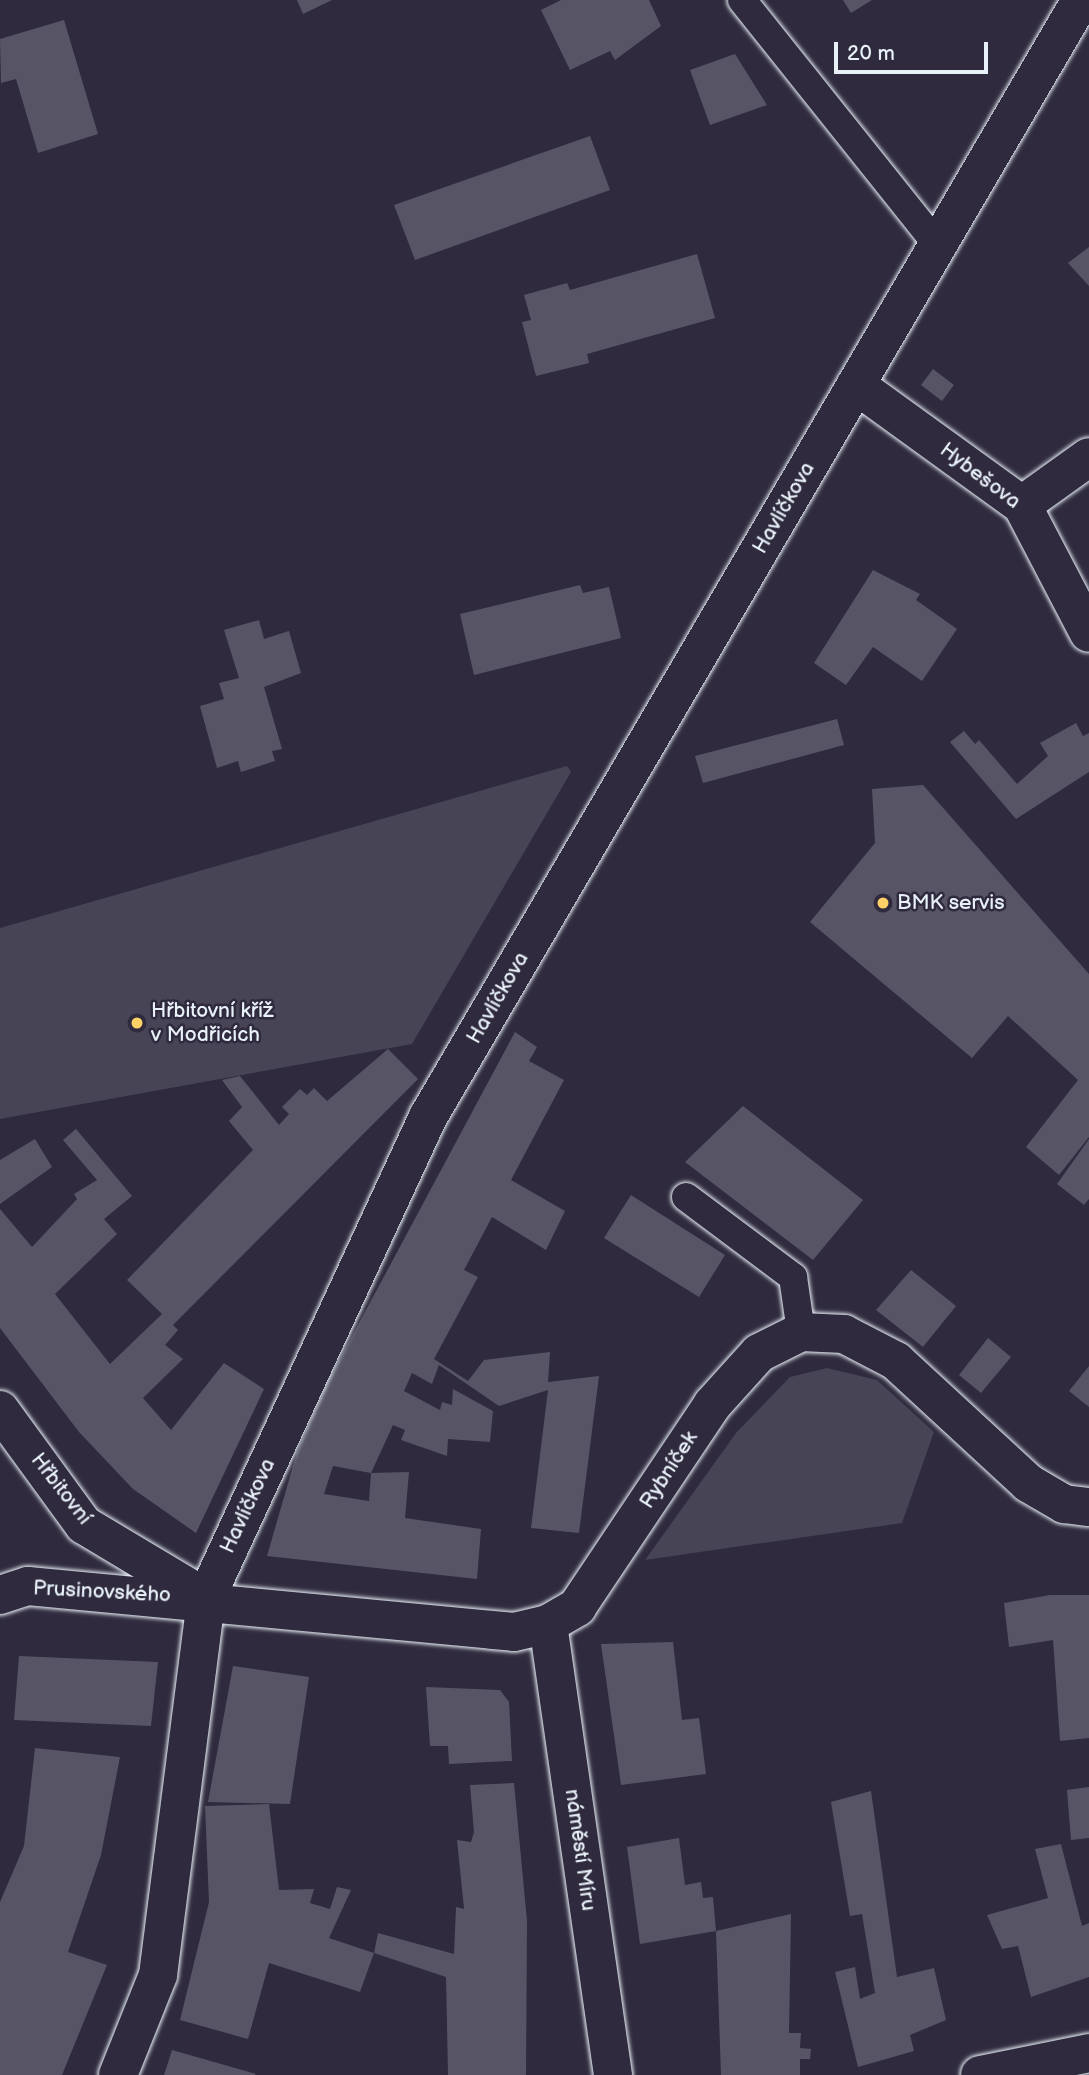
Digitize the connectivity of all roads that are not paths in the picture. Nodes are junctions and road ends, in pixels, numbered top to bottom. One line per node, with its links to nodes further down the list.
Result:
1 (742, 0): 3 (lane)
2 (1081, 0): 3 (street, Havlíčkova)
3 (935, 242): 4 (street, Havlíčkova)
4 (856, 385): 6 (street, Hybešova); 13 (street, Havlíčkova)
5 (1089, 457): 6 (street)
6 (1022, 505): 7 (street, Hybešova)
7 (1089, 633)
8 (686, 1197): 9 (lane)
9 (801, 1332): 11 (street, Rybníček); 14 (street, Rybníček)
10 (0, 1410): 13 (street, Hřbitovní)
11 (1077, 1505)
12 (0, 1595): 13 (street, Prusinovského)
13 (206, 1598): 14 (street, Rybníček); 16 (street, Havlíčkova)
14 (548, 1624): 17 (street, náměstí Míru)
15 (1089, 2053): 18 (street)
16 (118, 2075)
17 (613, 2075)
18 (980, 2075)

